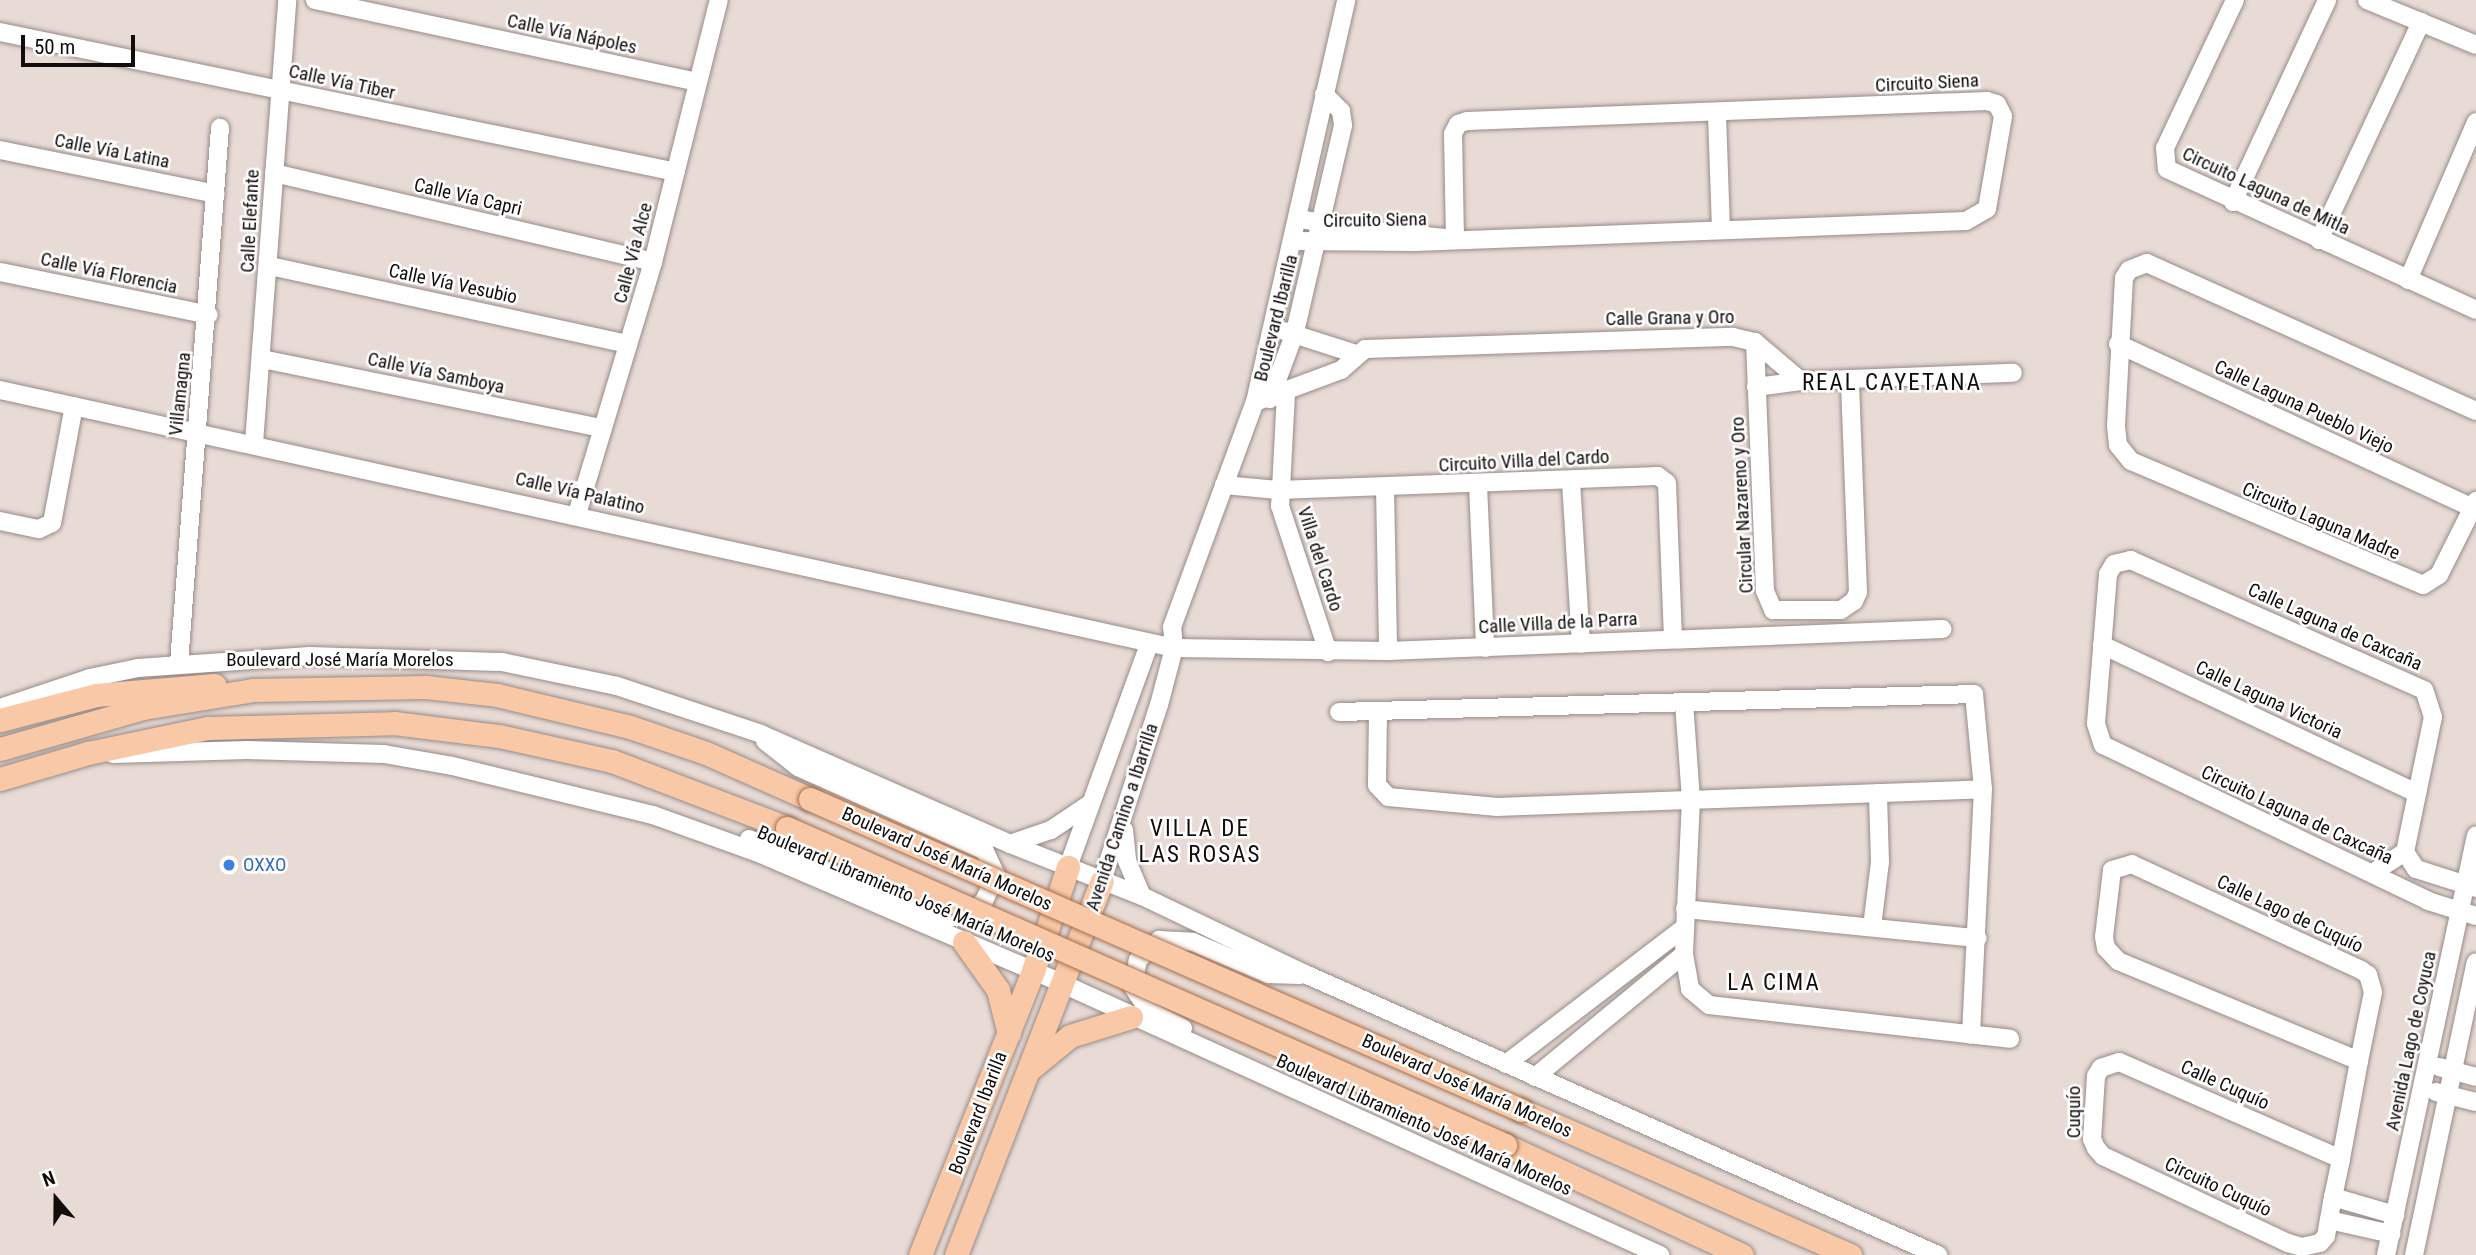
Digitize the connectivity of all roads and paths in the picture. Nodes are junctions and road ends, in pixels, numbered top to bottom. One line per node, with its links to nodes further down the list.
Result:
1 (287, 0): 12 (street, Calle Elefante)
2 (315, 0): 11 (street, Calle Vía Nápoles)
3 (719, 0): 11 (street, Calle Vía Alce)
4 (1346, 0): 13 (street, Boulevard Ibarilla)
5 (2235, 0): 21 (street, Circuito Laguna de Mitla)
6 (2327, 0): 21 (street)
7 (2367, 0): 8 (street)
8 (2421, 22): 10 (street); 26 (street)
9 (0, 32): 12 (street, Calle Vía Tiber)
10 (2476, 45)
11 (696, 82): 18 (street, Calle Vía Alce)
12 (280, 91): 18 (street, Calle Vía Tiber); 19 (street, Calle Elefante)
13 (1324, 94): 22 (street, Boulevard Ibarilla); 23 (street)
14 (1717, 115): 24 (street); 24 (street, Circuito Siena); 25 (street, Circuito Siena)
15 (2476, 122): 32 (street)
16 (220, 128): 20 (street, Villamagna)
17 (0, 150): 20 (street, Calle Vía Latina)
18 (676, 172): 29 (street, Calle Vía Alce)
19 (274, 173): 29 (street, Calle Vía Capri); 30 (street, Calle Elefante)
20 (216, 194): 34 (street, Villamagna)
21 (2233, 202): 26 (street, Circuito Laguna de Mitla)
22 (1300, 219): 23 (street, Circuito Siena); 27 (street, Boulevard Ibarilla)
23 (1323, 221): 25 (street, Circuito Siena); 28 (street)
24 (1721, 228): 25 (street, Circuito Siena)
25 (1455, 239): 28 (street, Circuito Siena)
26 (2319, 240): 32 (street, Circuito Laguna de Mitla)
27 (1295, 242): 28 (street, Circuito Siena); 35 (street, Boulevard Ibarilla)
28 (1318, 243): 36 (street)
29 (653, 262): 38 (street, Calle Vía Alce)
30 (270, 266): 38 (street, Calle Vía Vesubio); 41 (street, Calle Elefante)
31 (0, 272): 34 (street, Calle Vía Florencia)
32 (2408, 280): 33 (street, Circuito Laguna de Mitla)
33 (2476, 310)
34 (209, 315): 51 (street, Villamagna)
35 (1272, 331): 36 (street, Calle Grana y Oro); 47 (street, Boulevard Ibarilla)
36 (1295, 332): 40 (street, Calle Grana y Oro); 47 (street)
37 (1755, 342): 40 (street, Calle Grana y Oro); 44 (street, Calle Grana y Oro); 45 (street, Circular Nazareno y Oro)
38 (628, 344): 50 (street, Calle Vía Alce)
39 (2118, 344): 49 (street); 58 (street, Calle Laguna Pueblo Viejo); 58 (street, Circuito Laguna Madre)
40 (1356, 354): 47 (street, Calle Grana y Oro)
41 (262, 359): 50 (street, Calle Vía Samboya); 52 (street, Calle Elefante)
42 (2013, 373): 43 (street)
43 (1850, 379): 44 (street); 45 (street, Circular Nazareno y Oro)
44 (1801, 381): 45 (street)
45 (1756, 387)
46 (0, 390): 48 (street, Calle Vía Palatino)
47 (1271, 398): 54 (street, Boulevard Ibarilla); 57 (street, Villa del Cardo)
48 (74, 406): 51 (street, Calle Vía Palatino); 60 (street)
49 (2476, 411)
50 (601, 428): 59 (street, Calle Vía Alce)
51 (197, 432): 52 (street, Calle Vía Palatino); 71 (street, Villamagna)
52 (254, 443): 59 (street, Calle Vía Palatino)
53 (1571, 481): 55 (street, Circuito Villa del Cardo); 63 (street, Circuito Villa del Cardo); 64 (street)
54 (1224, 485): 57 (street, Circuito Villa del Cardo); 61 (street, Boulevard Ibarilla)
55 (1478, 485): 56 (street, Circuito Villa del Cardo); 68 (street)
56 (1385, 488): 57 (street, Circuito Villa del Cardo); 69 (street)
57 (1278, 491): 70 (street, Villa del Cardo)
58 (2474, 505)
59 (577, 514): 65 (street, Calle Vía Palatino)
60 (0, 521)
61 (1172, 627): 65 (street); 67 (street, Boulevard Ibarilla)
62 (1943, 629): 63 (street, Calle Villa de la Parra)
63 (1673, 639): 64 (street, Calle Villa de la Parra)
64 (1581, 643): 68 (street, Calle Villa de la Parra)
65 (1149, 644): 67 (street, Calle Vía Palatino); 86 (street, Avenida Camino a Ibarrilla)
66 (2102, 645): 84 (street, Calle Laguna Victoria); 84 (street, Calle Laguna de Caxcaña); 93 (street, Circuito Laguna de Caxcaña)
67 (1174, 648): 70 (street, Calle Villa de la Parra); 87 (street, Avenida Camino a Ibarrilla)
68 (1485, 648): 69 (street, Calle Villa de la Parra)
69 (1388, 651): 70 (street, Calle Villa de la Parra)
70 (1328, 652)
71 (179, 663): 74 (street, Boulevard José María Morelos); 78 (street, Boulevard José María Morelos)
72 (253, 690): 77 (main road); 79 (main road, Boulevard José María Morelos); 136 (main road, Boulevard José María Morelos, bridge)
73 (1684, 702): 76 (street); 82 (street); 85 (street)
74 (0, 708)
75 (1339, 712): 76 (street)
76 (1378, 712): 85 (street)
77 (0, 720)
78 (761, 734): 88 (street); 90 (street, Boulevard José María Morelos)
79 (0, 749)
80 (88, 753): 81 (main road, Boulevard José María Morelos); 88 (street, Boulevard Libramiento José María Morelos); 135 (main road, Boulevard José María Morelos, bridge)
81 (0, 779)
82 (1983, 789): 83 (street); 101 (street)
83 (1878, 793): 85 (street); 99 (street)
84 (2417, 793): 91 (street, Calle Laguna de Caxcaña)
85 (1691, 799): 97 (street)
86 (1091, 803): 90 (street); 92 (street, Avenida Camino a Ibarrilla)
87 (1123, 820): 94 (street, Avenida Camino a Ibarrilla); 96 (street)
88 (708, 835): 102 (street, Boulevard Libramiento José María Morelos)
89 (2475, 841): 95 (street, Avenida Lago de Coyuca)
90 (1010, 844): 92 (street, Boulevard José María Morelos)
91 (2406, 852): 93 (street); 95 (street)
92 (1068, 867): 94 (street); 105 (main road, Avenida Camino a Ibarrilla)
93 (2374, 872): 98 (street, Circuito Laguna de Caxcaña)
94 (1102, 881): 96 (street); 107 (main road, Avenida Camino a Ibarrilla)
95 (2471, 887): 98 (street, Avenida Lago de Coyuca)
96 (1142, 896): 106 (street)
97 (1685, 909): 99 (street); 100 (street)
98 (2468, 914): 116 (street, Avenida Lago de Coyuca)
99 (1872, 927): 101 (street)
100 (1685, 928): 103 (street); 108 (street)
101 (1978, 938): 112 (street)
102 (964, 942): 105 (street, Boulevard Libramiento José María Morelos); 111 (main road)
103 (1684, 954): 110 (street); 112 (street)
104 (2476, 962): 118 (street)
105 (1033, 971): 107 (street, Boulevard Libramiento José María Morelos); 111 (main road, Boulevard Ibarilla)
106 (1305, 974): 115 (street); 117 (street)
107 (1064, 985): 109 (street, Boulevard Libramiento José María Morelos); 119 (main road, Boulevard Ibarilla)
108 (1587, 1005): 110 (street); 115 (street)
109 (1131, 1017): 117 (street, Boulevard Libramiento José María Morelos); 119 (main road)
110 (1601, 1022): 121 (street)
111 (1009, 1034): 132 (main road, Boulevard Ibarilla)
112 (1971, 1035): 113 (street)
113 (2010, 1039)
114 (2359, 1061): 114 (street, Calle Lago de Cuquío); 127 (street, Calle Lago de Cuquío)
115 (1506, 1064): 121 (street)
116 (2427, 1064): 118 (street); 123 (street, Avenida Lago de Coyuca)
117 (1241, 1065): 134 (street, Boulevard Libramiento José María Morelos)
118 (2450, 1070): 122 (street); 124 (street)
119 (1026, 1073): 133 (main road, Boulevard Ibarilla)
120 (2096, 1076): 126 (street, Cuquío); 127 (street, Calle Cuquío)
121 (1535, 1077): 137 (street)
122 (2476, 1077)
123 (2422, 1088): 124 (street); 129 (street, Avenida Lago de Coyuca)
124 (2445, 1095): 125 (street); 139 (street)
125 (2476, 1102)
126 (2096, 1148): 130 (street, Circuito Cuquío)
127 (2341, 1159): 128 (street, Calle Lago de Cuquío)
128 (2333, 1198): 129 (street); 130 (street, Calle Lago de Cuquío)
129 (2395, 1214): 131 (street, Avenida Lago de Coyuca)
130 (2327, 1228): 131 (street, Circuito Cuquío)
131 (2391, 1234): 138 (street, Avenida Lago de Coyuca)
132 (920, 1255)
133 (956, 1255)
134 (1660, 1255)
135 (1742, 1255)
136 (1850, 1255)
137 (1938, 1255)
138 (2386, 1255)
139 (2414, 1255)

